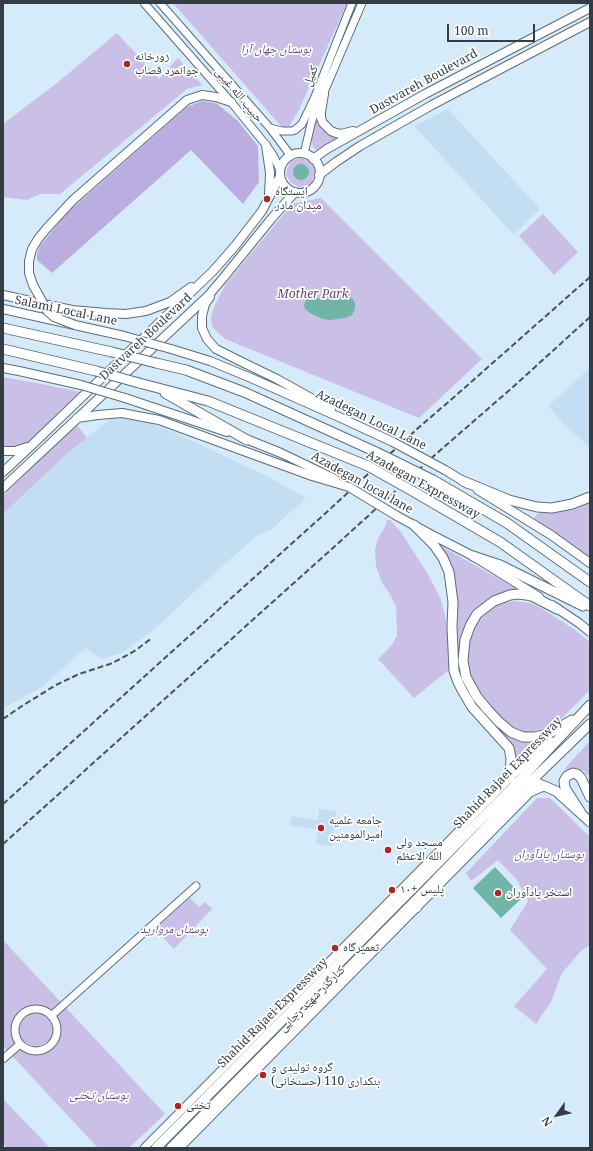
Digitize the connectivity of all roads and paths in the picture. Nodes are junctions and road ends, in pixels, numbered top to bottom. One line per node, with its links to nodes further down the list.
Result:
1 (144, 3): 8 (street, حبیب الله غیبی)
2 (160, 3): 9 (street, حبیب الله غیبی)
3 (352, 3): 9 (street, کمیل)
4 (362, 3): 7 (street)
5 (590, 8): 10 (main road, Dastvareh Boulevard)
6 (590, 22): 16 (main road, Dastvareh Boulevard)
7 (324, 94): 10 (main road); 12 (street)
8 (231, 102): 11 (street, حبیب الله غیبی); 24 (main road, bridge)
9 (270, 128): 13 (street, حبیب الله غیبی)
10 (365, 128): 14 (main road, Dastvareh Boulevard)
11 (266, 145): 15 (street, حبیب الله غیبی); 18 (main road)
12 (304, 154): 13 (main road); 14 (main road)
13 (291, 156): 15 (main road)
14 (313, 159): 16 (main road)
15 (280, 173): 17 (main road); 18 (main road, Dastvareh Boulevard)
16 (319, 176): 17 (main road)
17 (295, 192): 19 (main road, Dastvareh Boulevard)
18 (268, 200): 19 (main road); 20 (main road, Dastvareh Boulevard)
19 (277, 212): 21 (main road, Dastvareh Boulevard)
20 (213, 271): 22 (main road); 33 (main road, Dastvareh Boulevard)
21 (214, 289): 30 (main road, Dastvareh Boulevard); 31 (main road)
22 (3, 295)
23 (3, 309): 24 (main road, Salami Local Lane)
24 (75, 325): 26 (main road, Salami Local Lane)
25 (3, 328): 43 (highway, Azadegan Expressway, bridge)
26 (124, 336): 31 (main road, Azadegan Local Lane, bridge)
27 (3, 349): 29 (highway, Azadegan Expressway, bridge)
28 (3, 369): 32 (main road, Azadegan local lane, bridge)
29 (154, 386): 32 (highway); 44 (highway, Azadegan Expressway, bridge)
30 (77, 418): 37 (main road); 38 (main road, Dastvareh Boulevard)
31 (357, 425): 36 (main road, Azadegan Local Lane, bridge)
32 (247, 440): 37 (main road, Azadegan local lane)
33 (33, 444): 34 (main road); 35 (main road, Dastvareh Boulevard)
34 (3, 451)
35 (3, 472)
36 (463, 481): 39 (highway); 42 (main road, Azadegan Local Lane)
37 (349, 487): 40 (main road, Azadegan local lane, bridge)
38 (3, 488)
39 (590, 497)
40 (414, 525): 41 (main road, Azadegan local lane); 51 (highway)
41 (473, 556): 45 (main road, Azadegan local lane); 46 (highway)
42 (590, 562)
43 (590, 582)
44 (590, 606)
45 (557, 609): 47 (main road, Azadegan local lane); 49 (highway)
46 (590, 609)
47 (590, 632)
48 (590, 705): 49 (highway, Shahid Rajaei Expressway)
49 (580, 716): 51 (street, کنارگذر شهید رجایی); 57 (highway, Shahid Rajaei Expressway)
50 (590, 724): 52 (highway, Shahid Rajaei Expressway)
51 (510, 778): 57 (street, کنارگذر شهید رجایی)
52 (526, 786): 53 (highway); 60 (highway, Shahid Rajaei Expressway)
53 (548, 786): 55 (highway); 59 (street, کنارگذر شهید رجایی)
54 (590, 798): 55 (highway)
55 (581, 813): 56 (highway)
56 (590, 822)
57 (438, 857): 65 (street, کنارگذر شهید رجایی); 66 (highway, Shahid Rajaei Expressway)
58 (196, 886): 62 (street)
59 (431, 894): 60 (main road); 61 (street, کنارگذر شهید رجایی)
60 (419, 897): 61 (main road); 67 (highway, Shahid Rajaei Expressway)
61 (417, 908): 68 (street, کنارگذر شهید رجایی)
62 (51, 1016): 63 (street); 63 (street)
63 (20, 1044): 64 (street)
64 (3, 1059)
65 (144, 1148)
66 (156, 1148)
67 (171, 1148)
68 (180, 1148)

